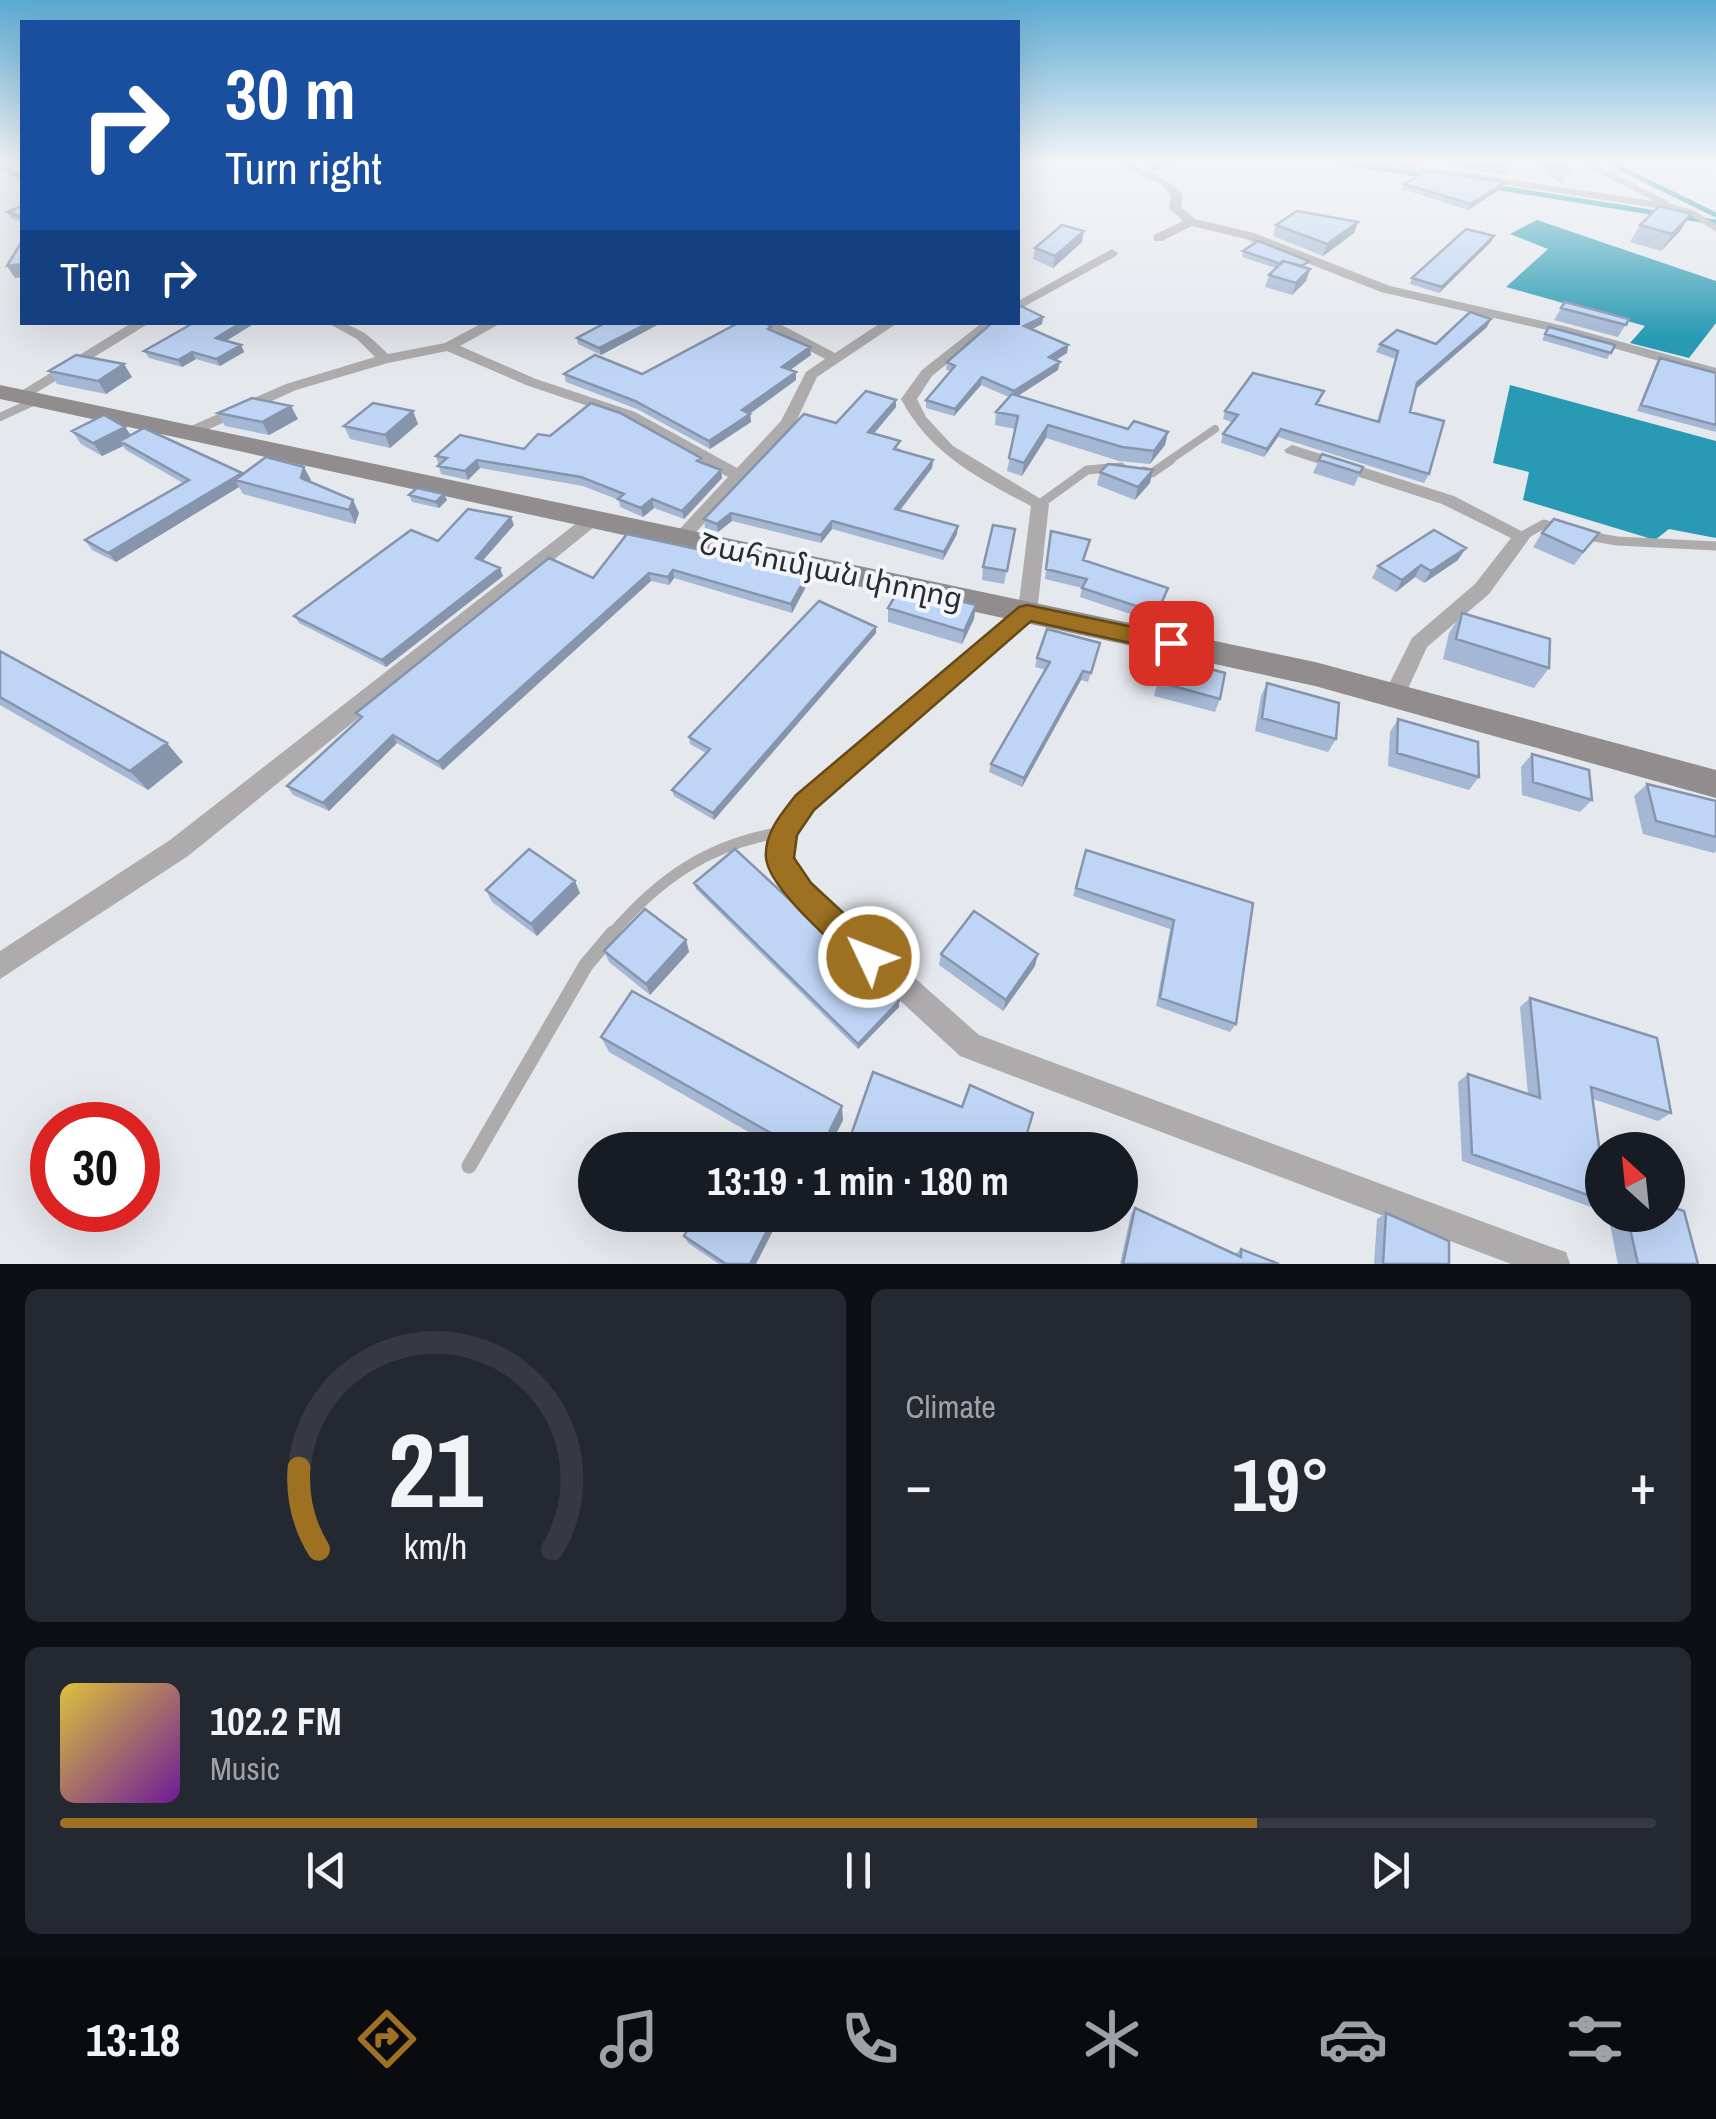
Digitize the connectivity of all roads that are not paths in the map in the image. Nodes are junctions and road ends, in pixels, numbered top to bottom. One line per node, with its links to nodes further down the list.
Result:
1 (1189, 220): 2 (street)
2 (1191, 222): 3 (street); 15 (street)
3 (1158, 238)
4 (1112, 253): 5 (street)
5 (1020, 305)
6 (139, 325): 16 (street)
7 (339, 325): 13 (street)
8 (490, 325): 12 (street)
9 (770, 325): 14 (street)
10 (887, 325): 14 (street)
11 (988, 325): 22 (street)
12 (449, 346): 13 (street); 21 (street)
13 (385, 358): 19 (street)
14 (836, 359): 21 (street)
15 (1716, 373)
16 (20, 396): 17 (lane); 19 (main road, Շահումյան փողոց)
17 (0, 418)
18 (1215, 429): 22 (lane)
19 (190, 432): 23 (main road, Շահումյան փողոց)
20 (1292, 450): 24 (street)
21 (738, 476): 25 (street)
22 (1040, 504): 27 (street)
23 (593, 519): 25 (main road, Շահումյան փողոց); 31 (street)
24 (1522, 536): 26 (lane); 28 (street)
25 (681, 538): 27 (main road, Շահումյան փողոց)
26 (1716, 546)
27 (1027, 612): 28 (main road, Շահումյան փողոց); 30 (street)
28 (1394, 696): 29 (main road, Շահումյան փողոց)
29 (1716, 784)
30 (784, 832): 32 (lane); 33 (street)
31 (0, 966)
32 (469, 1166)
33 (1554, 1264)

